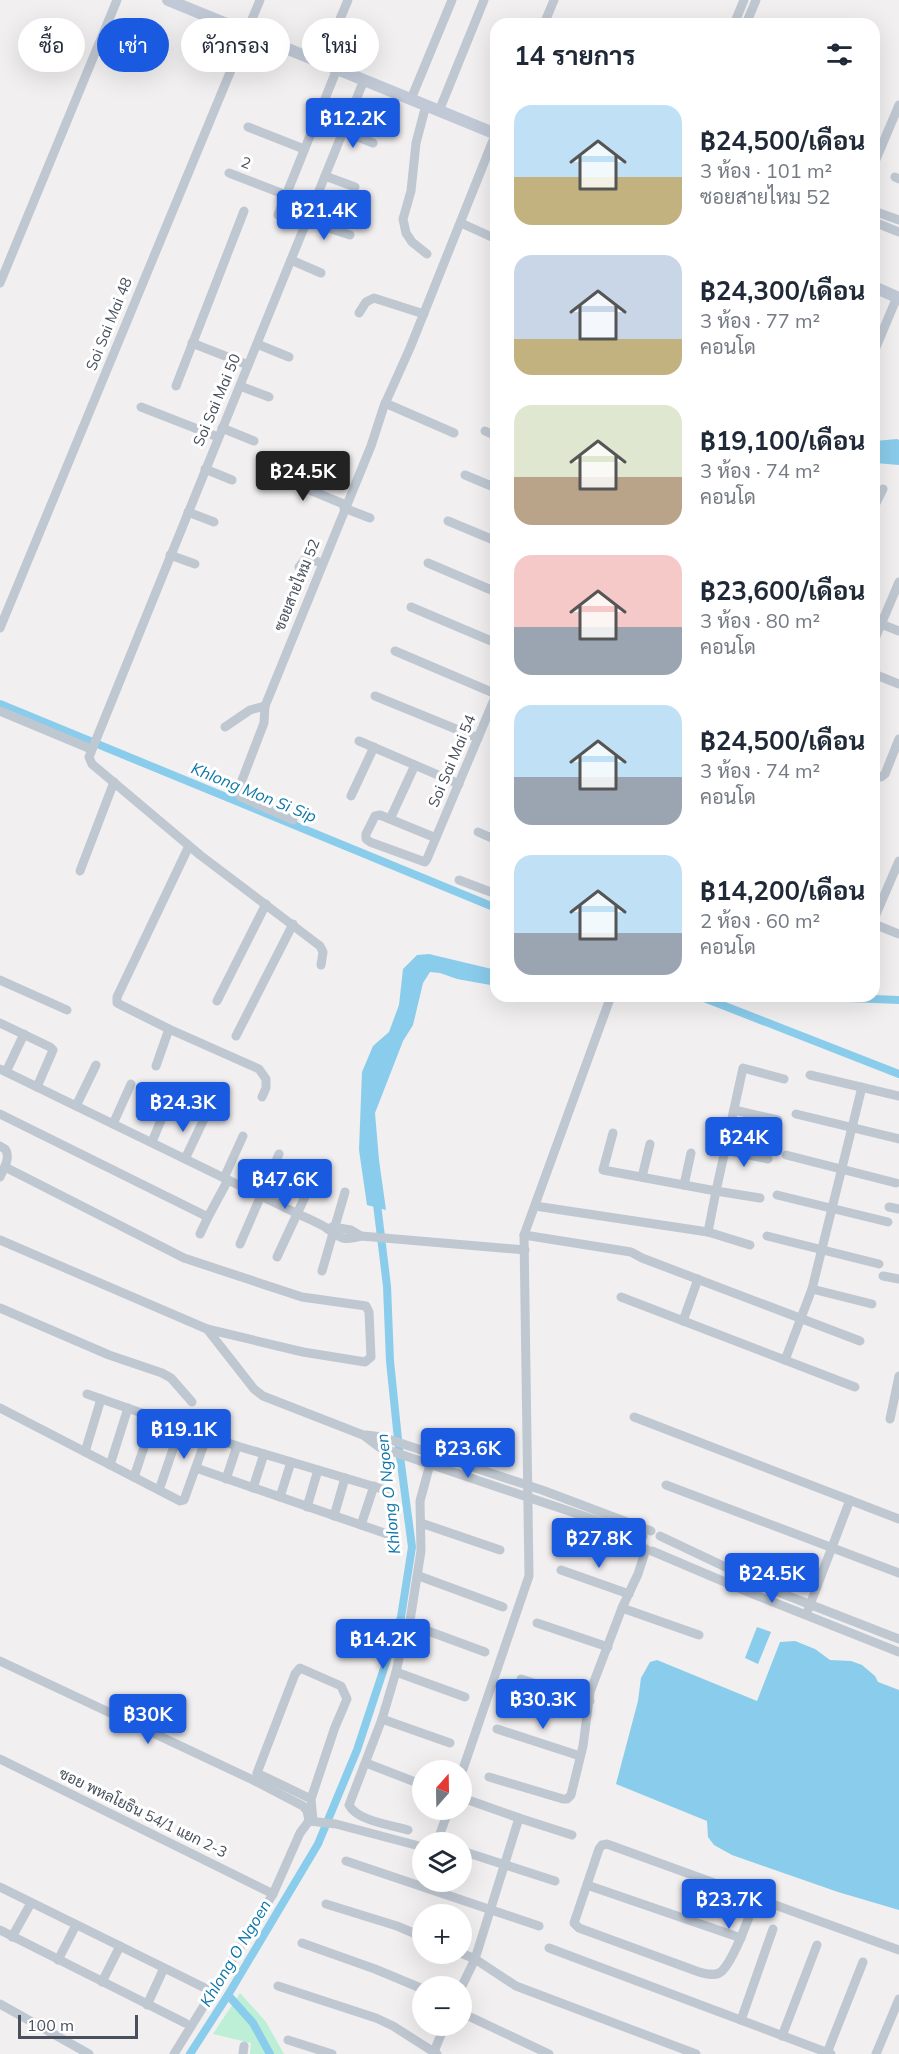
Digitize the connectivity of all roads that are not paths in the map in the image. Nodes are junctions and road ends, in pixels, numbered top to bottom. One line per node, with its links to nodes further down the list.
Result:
1 (117, 0): 48 (street)
2 (168, 0): 10 (main road)
3 (260, 0): 11 (street, Soi Sai Mai 48)
4 (348, 0): 12 (street)
5 (452, 0): 20 (street)
6 (483, 0): 23 (street)
7 (554, 0): 13 (street)
8 (744, 0): 14 (street)
9 (756, 0): 15 (street)
10 (212, 18)
11 (252, 18)
12 (340, 18)
13 (546, 18)
14 (736, 18)
15 (748, 18)
16 (229, 72): 90 (street, Soi Sai Mai 48)
17 (336, 72): 29 (street)
18 (344, 72): 19 (main road)
19 (364, 80): 20 (main road); 25 (street, Soi Sai Mai 50)
20 (411, 99): 21 (main road)
21 (426, 105): 23 (main road); 45 (street)
22 (899, 105): 28 (street)
23 (439, 111): 26 (main road)
24 (248, 127): 29 (street)
25 (343, 131): 27 (street); 32 (street, Soi Sai Mai 50)
26 (490, 132)
27 (372, 143)
28 (880, 148)
29 (304, 149): 34 (street)
30 (490, 149): 40 (street, ซอยสายไหม 52)
31 (229, 173): 34 (street, 2)
32 (325, 176): 33 (street); 39 (street, Soi Sai Mai 50)
33 (355, 187)
34 (285, 195): 37 (street)
35 (244, 211): 54 (street)
36 (880, 213): 38 (street)
37 (278, 215)
38 (899, 220)
39 (307, 221): 43 (street); 46 (street, Soi Sai Mai 50)
40 (461, 223): 44 (street); 52 (street, ซอยสายไหม 52)
41 (880, 224): 42 (street)
42 (899, 232)
43 (350, 235)
44 (490, 236)
45 (427, 254)
46 (291, 260): 47 (street); 55 (street, Soi Sai Mai 50)
47 (321, 273)
48 (0, 283)
49 (880, 290): 50 (main road)
50 (898, 297): 53 (street)
51 (359, 313): 52 (street)
52 (424, 314): 61 (street, ซอยสายไหม 52)
53 (880, 338)
54 (192, 343): 57 (street); 58 (street)
55 (257, 344): 56 (street); 57 (street, Soi Sai Mai 50)
56 (288, 357)
57 (248, 365): 59 (street, Soi Sai Mai 50)
58 (176, 386)
59 (240, 386): 60 (street); 64 (street, Soi Sai Mai 50)
60 (269, 397)
61 (386, 403): 65 (street); 75 (street, ซอยสายไหม 52)
62 (141, 407): 64 (street)
63 (485, 431): 66 (street)
64 (220, 433): 67 (street); 68 (street, Soi Sai Mai 50)
65 (454, 433)
66 (490, 433)
67 (254, 441)
68 (205, 469): 71 (street); 76 (street, Soi Sai Mai 50)
69 (271, 474): 75 (street)
70 (465, 475): 72 (street)
71 (232, 480)
72 (490, 485)
73 (883, 489): 74 (street)
74 (880, 495)
75 (345, 506): 77 (street); 82 (street, ซอยสายไหม 52)
76 (188, 512): 79 (street); 81 (street, Soi Sai Mai 50)
77 (370, 518)
78 (448, 521): 80 (street)
79 (214, 522)
80 (490, 538)
81 (170, 555): 84 (street); 106 (street, Soi Sai Mai 50)
82 (322, 563): 85 (street); 98 (street, ซอยสายไหม 52)
83 (428, 563): 87 (street)
84 (195, 564)
85 (299, 567)
86 (899, 582): 89 (street)
87 (490, 589)
88 (411, 607): 92 (street)
89 (881, 624): 91 (street)
90 (0, 628)
91 (899, 632)
92 (490, 640)
93 (395, 651): 96 (street)
94 (880, 677): 95 (street)
95 (899, 684)
96 (490, 691)
97 (375, 696): 102 (street)
98 (265, 706): 101 (street); 113 (street, ซอยสายไหม 52)
99 (490, 709): 102 (street, Soi Sai Mai 54)
100 (0, 711): 106 (street)
101 (225, 727)
102 (478, 738): 110 (street, Soi Sai Mai 54)
103 (899, 739): 108 (street)
104 (358, 741): 105 (street)
105 (374, 747): 107 (street); 111 (street)
106 (91, 748): 109 (street)
107 (415, 765): 110 (street); 112 (street)
108 (880, 777)
109 (114, 782): 117 (street); 119 (street)
110 (459, 783): 116 (street, Soi Sai Mai 54)
111 (351, 796)
112 (390, 819): 116 (street); 116 (street, Soi Sai Mai 54)
113 (293, 820)
114 (478, 832): 115 (street)
115 (490, 837)
116 (436, 838)
117 (189, 846): 123 (street); 134 (street)
118 (899, 861): 120 (street)
119 (80, 871)
120 (897, 874): 124 (street)
121 (459, 880): 122 (street)
122 (490, 892)
123 (266, 904): 125 (street); 130 (street)
124 (880, 907)
125 (293, 924): 128 (street); 136 (street)
126 (880, 926): 127 (street)
127 (899, 934)
128 (321, 965)
129 (1, 984): 132 (street)
130 (217, 1001)
131 (609, 1002): 181 (street)
132 (67, 1010)
133 (0, 1023): 135 (street)
134 (169, 1029): 138 (street); 146 (street)
135 (24, 1034): 139 (street); 143 (street)
136 (236, 1036)
137 (96, 1065): 148 (street)
138 (156, 1066)
139 (3, 1070): 143 (street)
140 (810, 1074): 144 (street)
141 (784, 1079): 149 (street)
142 (131, 1084): 154 (street)
143 (37, 1087): 148 (street)
144 (862, 1087): 145 (street); 155 (street)
145 (899, 1096)
146 (262, 1097)
147 (168, 1103): 159 (street)
148 (76, 1106): 154 (street)
149 (734, 1110): 153 (street); 162 (street)
150 (0, 1114): 184 (street)
151 (796, 1114): 155 (street)
152 (204, 1119): 166 (street)
153 (778, 1120)
154 (113, 1124): 159 (street)
155 (852, 1127): 158 (street); 169 (street)
156 (613, 1133): 172 (street)
157 (243, 1136): 173 (street)
158 (899, 1138)
159 (152, 1142): 166 (street)
160 (650, 1144): 172 (street)
161 (0, 1146): 168 (street)
162 (725, 1150): 167 (street); 176 (street)
163 (691, 1153): 175 (street)
164 (279, 1154): 179 (street)
165 (786, 1155): 169 (street)
166 (185, 1159): 173 (street)
167 (768, 1159)
168 (5, 1167): 171 (street); 208 (street)
169 (842, 1169): 174 (street); 182 (street)
170 (316, 1173): 183 (street)
171 (0, 1176)
172 (642, 1178): 175 (street)
173 (226, 1179): 179 (street); 184 (street)
174 (896, 1183)
175 (684, 1185): 176 (street)
176 (716, 1191): 180 (street); 187 (street)
177 (345, 1192): 186 (street)
178 (777, 1195): 182 (street)
179 (262, 1196): 183 (street); 192 (street)
180 (760, 1198)
181 (535, 1206): 187 (street); 189 (street)
182 (832, 1209): 185 (street); 195 (street)
183 (298, 1214): 186 (street); 196 (street)
184 (208, 1217): 188 (street)
185 (888, 1222)
186 (335, 1231): 194 (street); 198 (street)
187 (708, 1232): 193 (street)
188 (200, 1234)
189 (524, 1235): 194 (street); 200 (street)
190 (767, 1236): 195 (street)
191 (0, 1240): 208 (street)
192 (240, 1244)
193 (750, 1245)
194 (525, 1250): 236 (street)
195 (822, 1250): 197 (street); 202 (street)
196 (277, 1257)
197 (879, 1264)
198 (322, 1271)
199 (883, 1276): 201 (street)
200 (698, 1279): 206 (street); 207 (street)
201 (899, 1279)
202 (812, 1289): 204 (street); 206 (street)
203 (621, 1297): 207 (street)
204 (872, 1304)
205 (0, 1308): 215 (street)
206 (800, 1319): 209 (street); 210 (street)
207 (683, 1321): 210 (street)
208 (207, 1329): 223 (street)
209 (860, 1341)
210 (785, 1360): 212 (street)
211 (899, 1376): 220 (street)
212 (855, 1387)
213 (87, 1394): 214 (street)
214 (101, 1399): 217 (street); 225 (street)
215 (192, 1402)
216 (0, 1408): 225 (street)
217 (128, 1408): 218 (street); 230 (street)
218 (153, 1417): 221 (street); 233 (street)
219 (634, 1417): 244 (street)
220 (890, 1419)
221 (181, 1426): 222 (street); 240 (street)
222 (207, 1436): 224 (street); 231 (street)
223 (386, 1444): 226 (street); 229 (street)
224 (237, 1446): 227 (street); 235 (street)
225 (85, 1452): 230 (street)
226 (433, 1453): 229 (street); 236 (street)
227 (264, 1454): 228 (street); 239 (street)
228 (291, 1462): 232 (street); 242 (street)
229 (429, 1464): 243 (street); 248 (street)
230 (110, 1465): 233 (street)
231 (196, 1468): 235 (street); 240 (street)
232 (318, 1470): 234 (street); 245 (street)
233 (134, 1477): 240 (street)
234 (345, 1478): 238 (street); 246 (street)
235 (226, 1479): 239 (street)
236 (528, 1485): 243 (street); 250 (street)
237 (666, 1485): 252 (street)
238 (374, 1486): 241 (street); 249 (street)
239 (252, 1488): 242 (street)
240 (159, 1490)
241 (388, 1491)
242 (280, 1497): 245 (street)
243 (528, 1497): 250 (street); 280 (street)
244 (850, 1500): 247 (street); 252 (street)
245 (307, 1507): 246 (street)
246 (334, 1516): 249 (street)
247 (899, 1519)
248 (421, 1522): 253 (street); 257 (street)
249 (361, 1525): 251 (street)
250 (651, 1534): 254 (street); 254 (street); 259 (street)
251 (393, 1536)
252 (831, 1547): 256 (street); 259 (street)
253 (500, 1550)
254 (649, 1550): 258 (street); 262 (street)
255 (561, 1570): 258 (street)
256 (899, 1573)
257 (419, 1576): 260 (street); 264 (street)
258 (629, 1594): 261 (street)
259 (810, 1605): 262 (street); 266 (street)
260 (503, 1607)
261 (622, 1608): 265 (street); 267 (street)
262 (806, 1616): 269 (street)
263 (537, 1623): 267 (street)
264 (409, 1624): 268 (street); 271 (street)
265 (699, 1635)
266 (899, 1639)
267 (608, 1647): 274 (street)
268 (485, 1652)
269 (899, 1652)
270 (0, 1661): 287 (street)
271 (396, 1672): 273 (street); 275 (street)
272 (521, 1679): 274 (street)
273 (465, 1697)
274 (590, 1701): 278 (street)
275 (382, 1719): 277 (street); 281 (street)
276 (497, 1729): 278 (street)
277 (450, 1743)
278 (580, 1756): 282 (street)
279 (0, 1760): 297 (street, ซอย พหลโยธิน 54/1 แยก 2-3)
280 (466, 1760)
281 (366, 1763): 283 (street); 288 (street)
282 (489, 1777)
283 (412, 1781)
284 (311, 1799): 284 (street); 287 (street)
285 (472, 1801): 286 (street)
286 (519, 1818): 289 (street); 293 (street)
287 (314, 1821): 290 (street); 297 (street)
288 (408, 1830)
289 (572, 1835)
290 (412, 1844)
291 (472, 1854): 293 (street)
292 (346, 1861): 301 (street)
293 (505, 1864): 294 (street); 301 (street)
294 (555, 1881)
295 (587, 1885): 298 (street); 308 (street); 308 (street)
296 (0, 1887): 299 (street)
297 (273, 1894): 336 (street)
298 (756, 1898): 308 (street); 313 (street)
299 (31, 1903): 302 (street); 307 (street)
300 (326, 1904): 306 (street)
301 (491, 1910): 303 (street); 316 (street)
302 (76, 1925): 311 (street); 315 (street)
303 (539, 1926)
304 (773, 1929): 328 (street)
305 (0, 1930): 307 (street)
306 (412, 1932)
307 (12, 1936): 315 (street)
308 (741, 1938)
309 (302, 1943): 321 (street)
310 (817, 1945): 331 (street)
311 (120, 1946): 318 (street); 320 (street)
312 (549, 1948): 328 (street)
313 (899, 1950)
314 (472, 1958): 316 (street)
315 (58, 1959): 320 (street)
316 (475, 1959): 319 (street); 339 (street)
317 (862, 1962): 334 (street)
318 (164, 1968): 323 (street); 326 (street)
319 (467, 1976)
320 (102, 1982): 326 (street)
321 (412, 1984)
322 (278, 1986): 333 (street)
323 (207, 1989)
324 (899, 1999): 340 (street)
325 (0, 2004): 335 (street)
326 (147, 2005): 329 (street)
327 (472, 2017): 338 (street)
328 (741, 2020): 331 (street)
329 (185, 2024)
330 (441, 2036): 333 (street)
331 (782, 2036): 334 (street)
332 (288, 2040): 337 (street)
333 (435, 2053)
334 (829, 2053)
335 (89, 2054)
336 (174, 2054)
337 (332, 2054)
338 (549, 2054)
339 (696, 2054)
340 (876, 2054)

